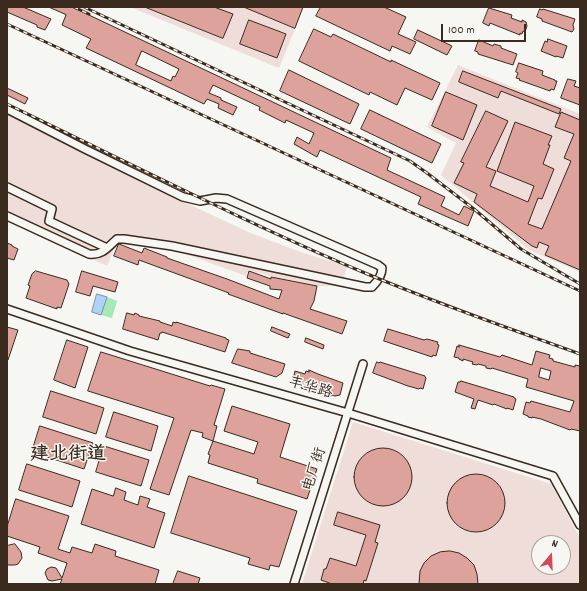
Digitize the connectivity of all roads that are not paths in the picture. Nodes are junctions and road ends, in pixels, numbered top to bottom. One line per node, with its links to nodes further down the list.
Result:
1 (7, 109): 4 (street)
2 (7, 187): 4 (street)
3 (7, 216): 4 (street)
4 (107, 248)
5 (7, 309): 7 (street, 丰华路)
6 (363, 364): 7 (street, 电厂街)
7 (348, 413): 8 (street, 丰华路); 9 (street, 电厂街)
8 (580, 525)
9 (294, 584)

